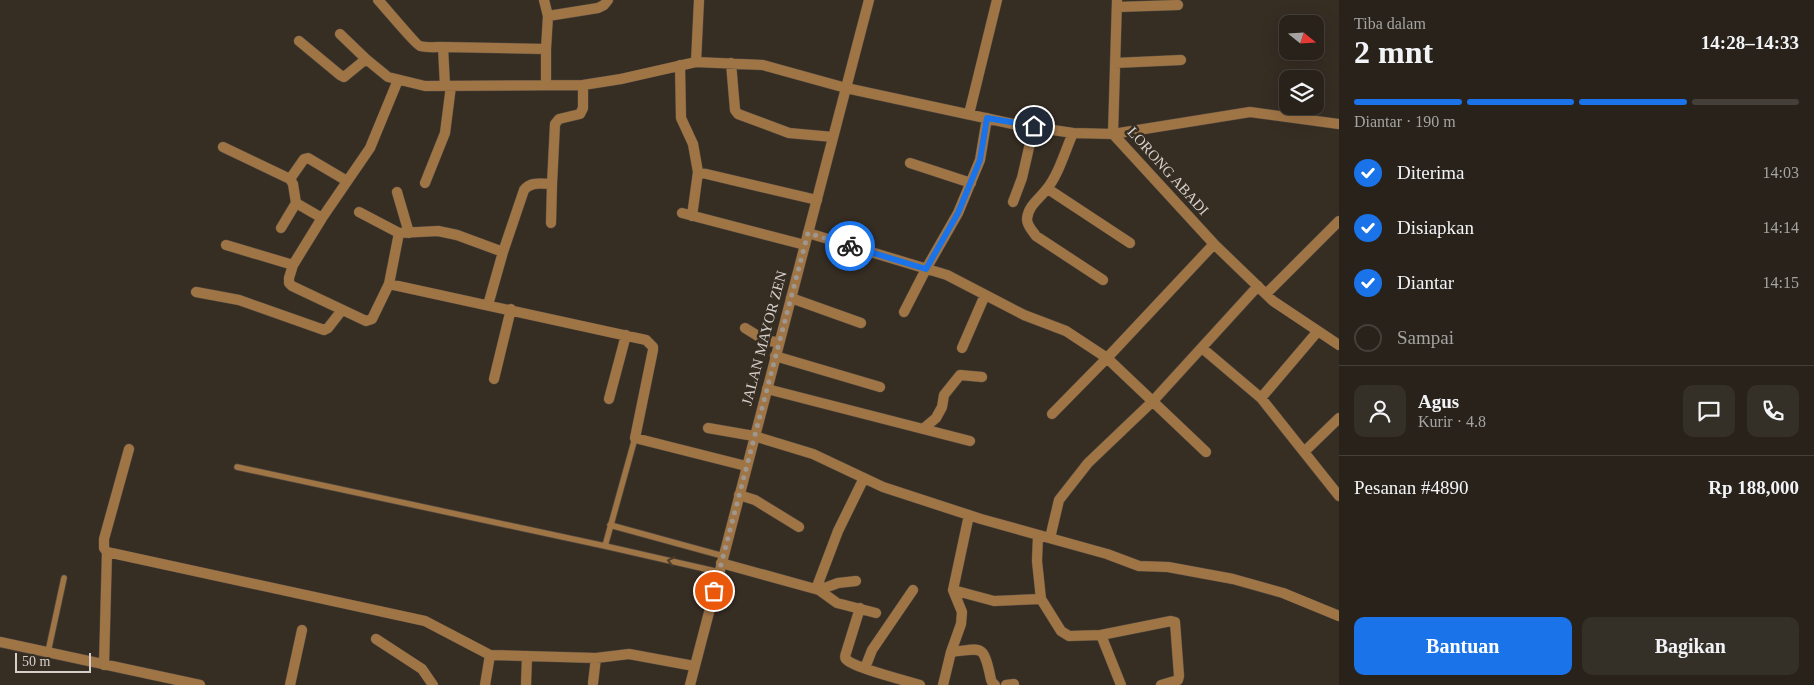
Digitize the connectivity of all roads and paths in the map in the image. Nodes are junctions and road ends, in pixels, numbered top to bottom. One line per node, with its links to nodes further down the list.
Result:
1 (378, 0): 12 (street)
2 (544, 0): 9 (street)
3 (608, 0): 9 (street)
4 (699, 0): 16 (street)
5 (870, 0): 24 (street, JALAN MAYOR ZEN)
6 (997, 0): 25 (street)
7 (1117, 4): 8 (street); 18 (street)
8 (1178, 5)
9 (548, 16): 13 (street)
10 (340, 34): 14 (street, LORONG ABADI)
11 (299, 41): 14 (street)
12 (444, 46): 13 (street); 23 (street)
13 (546, 49): 21 (street)
14 (366, 59): 20 (street, LORONG ABADI)
15 (1181, 60): 18 (street)
16 (696, 62): 17 (street, LORONG ABADI); 19 (street, LORONG ABADI)
17 (730, 63): 24 (street, LORONG ABADI); 31 (street)
18 (1116, 63): 30 (street)
19 (680, 65): 22 (street, LORONG ABADI); 34 (street)
20 (398, 80): 23 (street, LORONG ABADI); 36 (street)
21 (546, 85): 22 (street, LORONG ABADI); 23 (street, LORONG ABADI)
22 (584, 85): 39 (street)
23 (448, 86): 37 (street)
24 (846, 88): 25 (street, LORONG ABADI); 31 (street, JALAN MAYOR ZEN)
25 (969, 114): 26 (street, LORONG ABADI)
26 (987, 118): 28 (street, LORONG ABADI); 38 (street)
27 (1339, 124): 30 (street)
28 (1034, 126): 29 (street, LORONG ABADI); 43 (street)
29 (1073, 133): 30 (street, LORONG ABADI); 40 (street)
30 (1113, 134): 53 (street, LORONG ABADI)
31 (833, 137): 42 (street, JALAN MAYOR ZEN)
32 (223, 147): 35 (street)
33 (910, 163): 38 (street)
34 (698, 172): 42 (street); 55 (street)
35 (290, 179): 36 (street); 44 (street)
36 (347, 181): 46 (street)
37 (425, 183)
38 (970, 183): 58 (street)
39 (552, 184): 48 (street); 56 (street)
40 (1048, 189): 52 (street); 59 (street)
41 (397, 192): 50 (street)
42 (816, 200): 51 (street, JALAN MAYOR ZEN)
43 (1013, 202)
44 (296, 203): 46 (street); 49 (street)
45 (359, 212): 50 (street)
46 (322, 218): 57 (street)
47 (1339, 221): 63 (street)
48 (551, 223)
49 (281, 228)
50 (404, 233): 56 (street); 60 (street)
51 (808, 233): 55 (street, JALAN MAYOR ZEN); 58 (street)
52 (1130, 242)
53 (1214, 244): 61 (street, LORONG ABADI); 79 (street)
54 (226, 245): 57 (street)
55 (805, 245): 65 (street, JALAN MAYOR ZEN)
56 (503, 252): 66 (street)
57 (293, 265): 68 (street)
58 (926, 269): 64 (street); 69 (street)
59 (1103, 280)
60 (389, 284): 66 (street); 68 (street)
61 (1258, 286): 63 (street, LORONG ABADI); 77 (street)
62 (196, 292): 68 (street)
63 (1266, 294): 72 (street, LORONG ABADI)
64 (985, 295): 76 (street); 79 (street)
65 (791, 298): 70 (street); 74 (street, JALAN MAYOR ZEN)
66 (488, 305): 67 (street)
67 (511, 309): 73 (street); 81 (street)
68 (342, 310)
69 (904, 312)
70 (860, 323)
71 (745, 328): 74 (street)
72 (1318, 331): 75 (street, LORONG ABADI); 84 (street)
73 (626, 335): 85 (street); 92 (street)
74 (779, 342): 78 (street, JALAN MAYOR ZEN)
75 (1339, 345)
76 (962, 348)
77 (1202, 348): 84 (street); 86 (street)
78 (776, 356): 82 (street); 83 (street, JALAN MAYOR ZEN)
79 (1107, 358): 86 (street); 87 (street)
80 (982, 377): 90 (street)
81 (494, 379)
82 (880, 387)
83 (766, 389): 90 (street); 91 (street, JALAN MAYOR ZEN)
84 (1261, 398): 96 (street)
85 (609, 399)
86 (1152, 401): 95 (street); 106 (street)
87 (1052, 414)
88 (1339, 418): 96 (street)
89 (708, 428): 91 (street)
90 (923, 429): 93 (street)
91 (754, 436): 97 (street, JALAN MAYOR ZEN); 99 (street)
92 (635, 438): 97 (street); 103 (lane)
93 (970, 441)
94 (129, 449): 108 (street)
95 (1206, 452)
96 (1304, 452): 101 (street)
97 (746, 466): 100 (street, JALAN MAYOR ZEN)
98 (237, 468): 107 (lane)
99 (864, 478): 102 (street); 112 (street)
100 (739, 495): 104 (street); 109 (street, JALAN MAYOR ZEN)
101 (1339, 496)
102 (968, 515): 105 (street); 114 (street)
103 (610, 525): 107 (lane); 109 (lane)
104 (799, 527)
105 (1038, 535): 106 (street); 115 (street)
106 (1050, 538): 118 (street)
107 (605, 546): 109 (lane, one-way to 107)
108 (107, 552): 125 (street); 128 (street)
109 (721, 563): 112 (street); 129 (street, JALAN MAYOR ZEN)
110 (64, 578): 123 (lane)
111 (856, 581): 112 (street)
112 (817, 589): 116 (street)
113 (913, 590): 130 (street)
114 (953, 590): 115 (street); 124 (street)
115 (1041, 599): 120 (street)
116 (860, 608): 117 (street); 130 (street)
117 (876, 613)
118 (1339, 616)
119 (302, 630): 134 (street)
120 (1101, 635): 143 (street); 144 (street)
121 (376, 639): 135 (street)
122 (0, 642): 123 (street)
123 (48, 652): 128 (street)
124 (951, 652): 140 (street); 141 (street)
125 (490, 655): 126 (street); 136 (street)
126 (527, 656): 127 (street); 137 (street)
127 (596, 658): 129 (street); 131 (street)
128 (104, 665): 133 (street)
129 (694, 666): 138 (street, JALAN MAYOR ZEN)
130 (864, 668): 139 (street)
131 (593, 683)
132 (1014, 684): 142 (street)
133 (200, 685)
134 (290, 685)
135 (433, 685)
136 (485, 685)
137 (526, 685)
138 (690, 685)
139 (920, 685)
140 (943, 685)
141 (995, 685)
142 (1006, 685)
143 (1121, 685)
144 (1161, 685)

